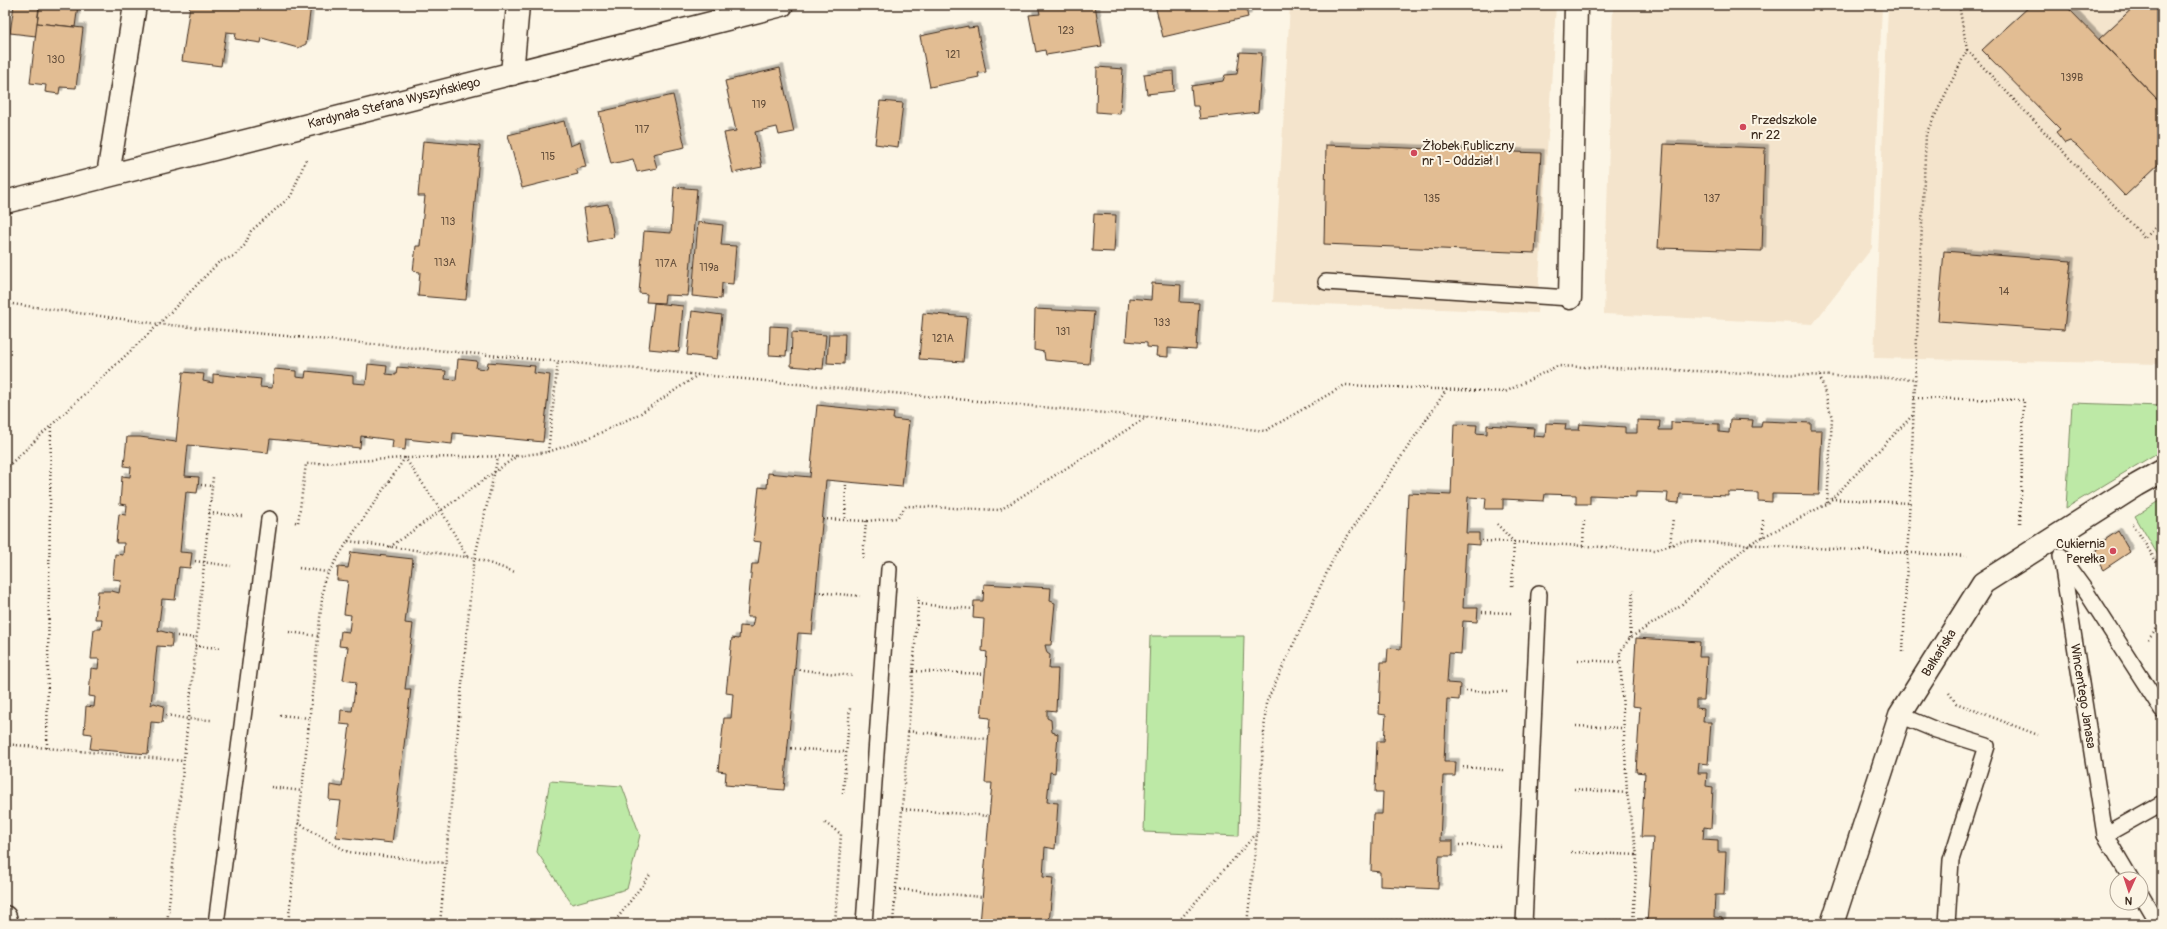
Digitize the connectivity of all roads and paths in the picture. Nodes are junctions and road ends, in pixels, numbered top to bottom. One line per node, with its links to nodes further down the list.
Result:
1 (135, 5): 9 (street)
2 (518, 5): 7 (street)
3 (782, 5): 7 (street, Kardynała Stefana Wyszyńskiego)
4 (1576, 5): 13 (street)
5 (1959, 5): 6 (path)
6 (1967, 50): 11 (path); 19 (path)
7 (512, 74): 9 (street, Kardynała Stefana Wyszyńskiego)
8 (307, 157): 15 (path)
9 (108, 175): 10 (street, Kardynała Stefana Wyszyńskiego)
10 (5, 202)
11 (2162, 221)
12 (1326, 282): 13 (lane)
13 (1570, 298)
14 (5, 303): 15 (path)
15 (159, 324): 16 (path); 24 (path)
16 (558, 361): 17 (path); 25 (path)
17 (699, 375): 23 (path); 25 (path)
18 (1820, 376): 19 (path); 20 (path); 39 (path)
19 (1916, 379): 21 (path)
20 (1447, 389): 23 (path); 130 (path)
21 (1914, 398): 22 (path); 51 (path)
22 (1914, 414): 37 (path); 38 (path)
23 (1148, 417): 44 (path)
24 (51, 426): 30 (path); 115 (path)
25 (548, 452): 26 (path)
26 (517, 456): 27 (path); 32 (path)
27 (498, 457): 28 (path); 32 (path)
28 (405, 458): 29 (path); 40 (path); 54 (path)
29 (306, 464)
30 (5, 469)
31 (2162, 471): 60 (street, Bałkańska)
32 (495, 473): 40 (path); 64 (path)
33 (213, 477): 36 (path)
34 (846, 482): 44 (path)
35 (201, 485): 36 (path)
36 (212, 486): 41 (path)
37 (1831, 499): 38 (path); 39 (path)
38 (1910, 503): 61 (path)
39 (1826, 504): 52 (path)
40 (441, 510): 59 (path); 62 (path)
41 (209, 513): 42 (path); 66 (path)
42 (236, 515)
43 (823, 518): 44 (path)
44 (845, 518)
45 (1673, 518): 57 (path)
46 (1763, 518): 52 (path)
47 (269, 519): 148 (lane)
48 (1584, 521): 58 (path)
49 (2131, 521): 70 (path)
50 (1496, 524): 55 (path)
51 (2020, 529)
52 (1763, 537): 56 (path)
53 (1482, 540): 55 (path)
54 (348, 541): 59 (path); 71 (path)
55 (1514, 542): 58 (path); 73 (path)
56 (1749, 544): 57 (path); 61 (path); 89 (path)
57 (1670, 545): 58 (path)
58 (1583, 546)
59 (390, 547): 62 (path)
60 (2056, 548): 103 (lane); 106 (street, Bałkańska); 131 (lane, Wincentego Janasa)
61 (1908, 553): 63 (path); 92 (path)
62 (468, 557): 64 (path)
63 (1975, 557)
64 (474, 558): 72 (path); 136 (path)
65 (194, 561): 66 (path)
66 (204, 561): 67 (path); 88 (path)
67 (231, 566)
68 (299, 568): 71 (path)
69 (889, 569): 153 (lane)
70 (2162, 571)
71 (327, 572): 87 (path)
72 (515, 572)
73 (1512, 589)
74 (1633, 590): 89 (path)
75 (816, 592): 78 (path)
76 (1539, 594): 158 (lane)
77 (919, 595): 79 (path)
78 (860, 596)
79 (918, 604): 81 (path); 96 (path)
80 (1512, 605): 83 (path)
81 (973, 609)
82 (1482, 612): 83 (path)
83 (1511, 613): 84 (path)
84 (1511, 621)
85 (289, 632): 87 (path)
86 (177, 636): 88 (path)
87 (318, 636): 107 (path)
88 (196, 638): 90 (path)
89 (1630, 638): 94 (path)
90 (195, 646): 91 (path); 108 (path)
91 (222, 648)
92 (1903, 655)
93 (1578, 660): 94 (path)
94 (1619, 662): 111 (path)
95 (795, 669): 98 (path)
96 (913, 671): 97 (path); 112 (path)
97 (985, 674)
98 (853, 676)
99 (1509, 684): 101 (path)
100 (1466, 691): 101 (path)
101 (1509, 692): 102 (path)
102 (1509, 700)
103 (2162, 710)
104 (166, 715): 108 (path)
105 (280, 715): 107 (path)
106 (1900, 715): 159 (street, Bałkańska); 160 (lane)
107 (309, 718): 123 (path)
108 (188, 720): 109 (path); 118 (path)
109 (212, 720)
110 (1576, 726): 111 (path)
111 (1622, 728): 124 (path)
112 (908, 731): 113 (path); 126 (path)
113 (988, 739)
114 (5, 744): 115 (path)
115 (47, 748): 118 (path)
116 (787, 748): 117 (path)
117 (847, 752)
118 (184, 761): 147 (path)
119 (1463, 767): 120 (path)
120 (1507, 770)
121 (271, 787): 123 (path)
122 (1574, 789): 124 (path)
123 (302, 791): 128 (path)
124 (1627, 793): 135 (path)
125 (2162, 803): 131 (lane)
126 (902, 810): 127 (path); 139 (path)
127 (989, 816)
128 (298, 823): 136 (path); 149 (path)
129 (825, 823): 152 (path)
130 (1257, 834): 156 (path); 157 (path)
131 (2104, 835): 137 (lane, Wincentego Janasa)
132 (1505, 839): 133 (path)
133 (1460, 845)
134 (1571, 852): 135 (path)
135 (1637, 855): 145 (path)
136 (445, 863): 150 (path)
137 (2126, 871)
138 (650, 875): 151 (path)
139 (896, 889): 140 (path); 154 (path)
140 (982, 897)
141 (2149, 909): 161 (lane)
142 (5, 917): 146 (street)
143 (1502, 919): 157 (path)
144 (1570, 920): 145 (path)
145 (1633, 923)
146 (7, 924)
147 (167, 924)
148 (216, 924)
149 (288, 924)
150 (440, 924)
151 (613, 924)
152 (834, 924)
153 (864, 924)
154 (893, 924)
155 (1172, 924): 156 (path)
156 (1176, 924): 157 (path)
157 (1247, 924)
158 (1524, 924)
159 (1832, 924)
160 (1947, 924)
161 (2158, 924)

